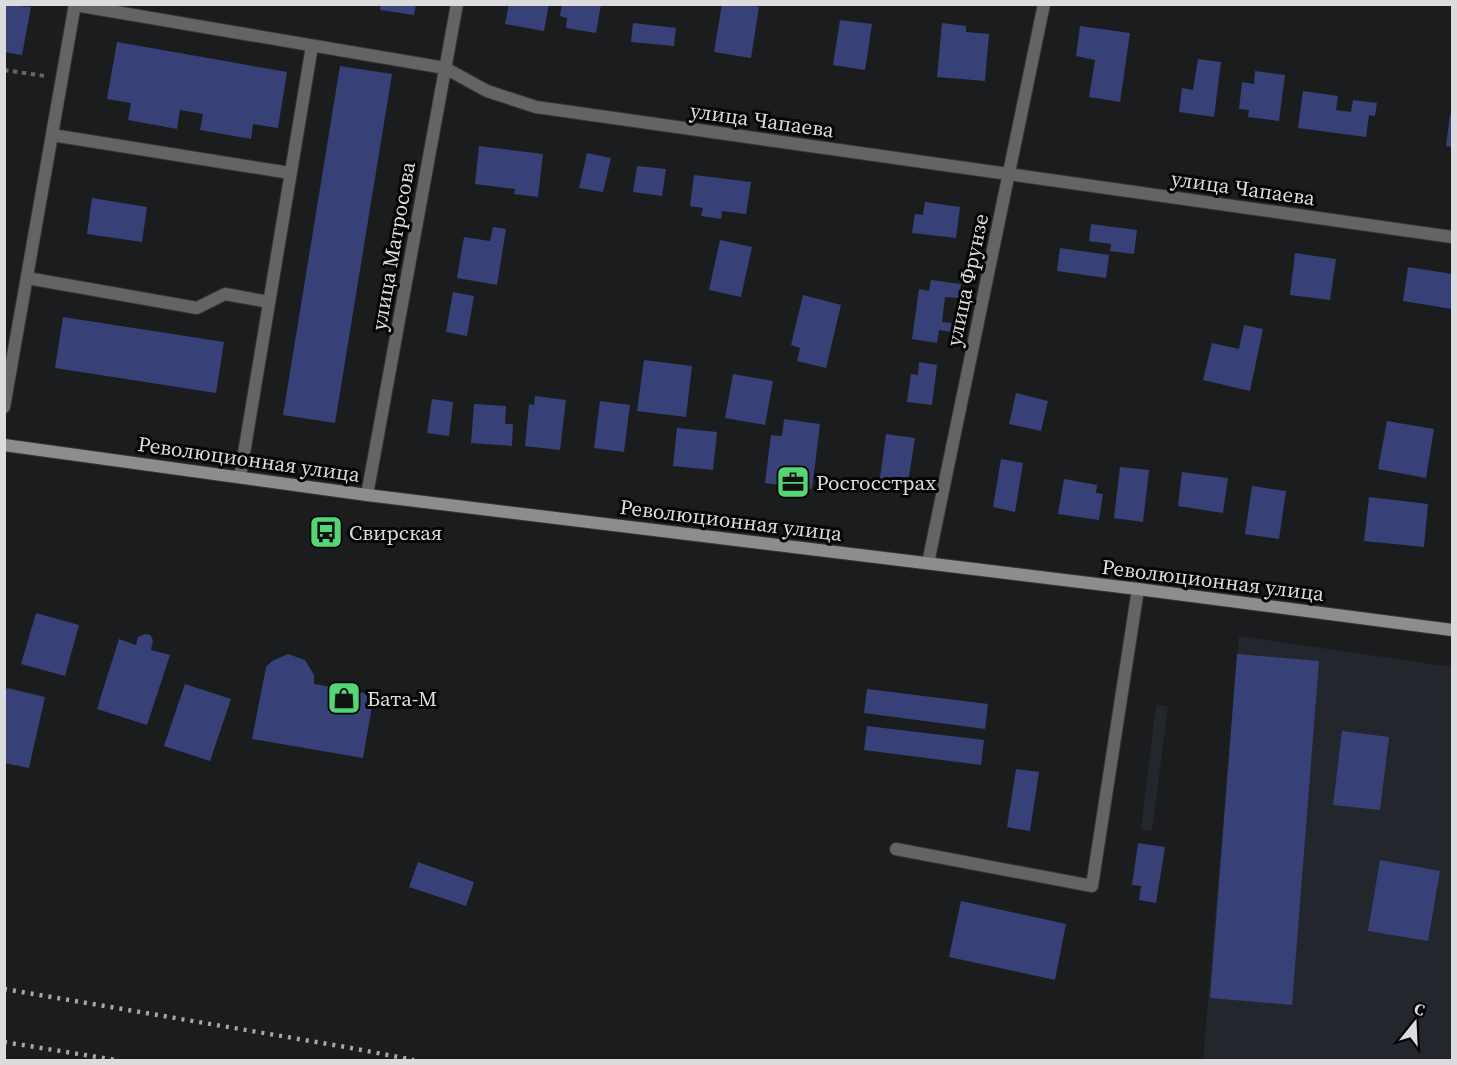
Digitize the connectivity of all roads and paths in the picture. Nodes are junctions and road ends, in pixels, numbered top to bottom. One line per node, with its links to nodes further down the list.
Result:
1 (457, 4): 5 (street, улица Матросова)
2 (1044, 4): 10 (street, улица Фрунзе)
3 (75, 5): 4 (street, улица Чапаева); 7 (street)
4 (312, 46): 5 (street, улица Чапаева); 9 (street)
5 (445, 69): 10 (street, улица Чапаева); 17 (street, улица Матросова)
6 (4, 70): 7 (path)
7 (62, 78): 8 (street)
8 (52, 135): 9 (street); 12 (street)
9 (290, 173): 13 (street)
10 (1008, 175): 11 (street, улица Чапаева); 18 (street, улица Фрунзе)
11 (1452, 237)
12 (27, 278): 13 (street); 14 (street)
13 (269, 302): 16 (street)
14 (4, 407)
15 (4, 445): 16 (main road, Революционная улица)
16 (240, 477): 17 (main road, Революционная улица)
17 (367, 495): 18 (main road, Революционная улица)
18 (928, 563): 19 (main road, Революционная улица)
19 (1138, 590): 20 (main road, Революционная улица); 21 (street)
20 (1452, 630)
21 (896, 849)

